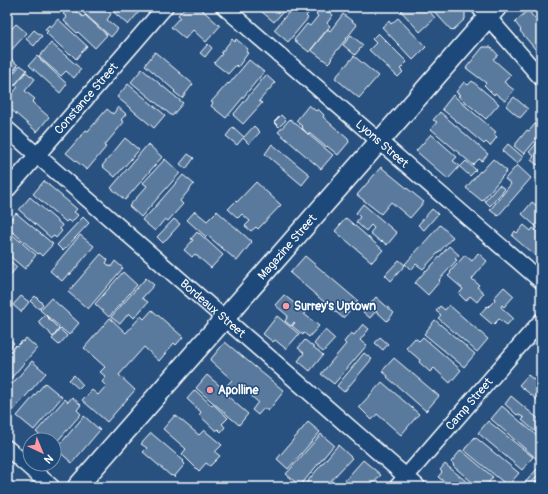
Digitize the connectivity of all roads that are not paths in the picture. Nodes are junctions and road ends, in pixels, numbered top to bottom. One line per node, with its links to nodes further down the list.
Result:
1 (165, 7): 7 (street, Constance Street)
2 (224, 7): 6 (street, Lyons Street)
3 (488, 10): 4 (street); 6 (street, Magazine Street)
4 (541, 78)
5 (7, 129): 7 (street, Bordeaux Street)
6 (379, 141): 9 (street, Lyons Street); 10 (street, Magazine Street)
7 (37, 155): 8 (street, Constance Street); 10 (street, Bordeaux Street)
8 (7, 190)
9 (541, 281)
10 (225, 318): 13 (street, Bordeaux Street); 15 (street, Magazine Street)
11 (541, 321): 13 (street, Camp Street)
12 (7, 448): 14 (street)
13 (402, 482): 16 (street, Bordeaux Street)
14 (52, 487)
15 (77, 487)
16 (418, 487)

